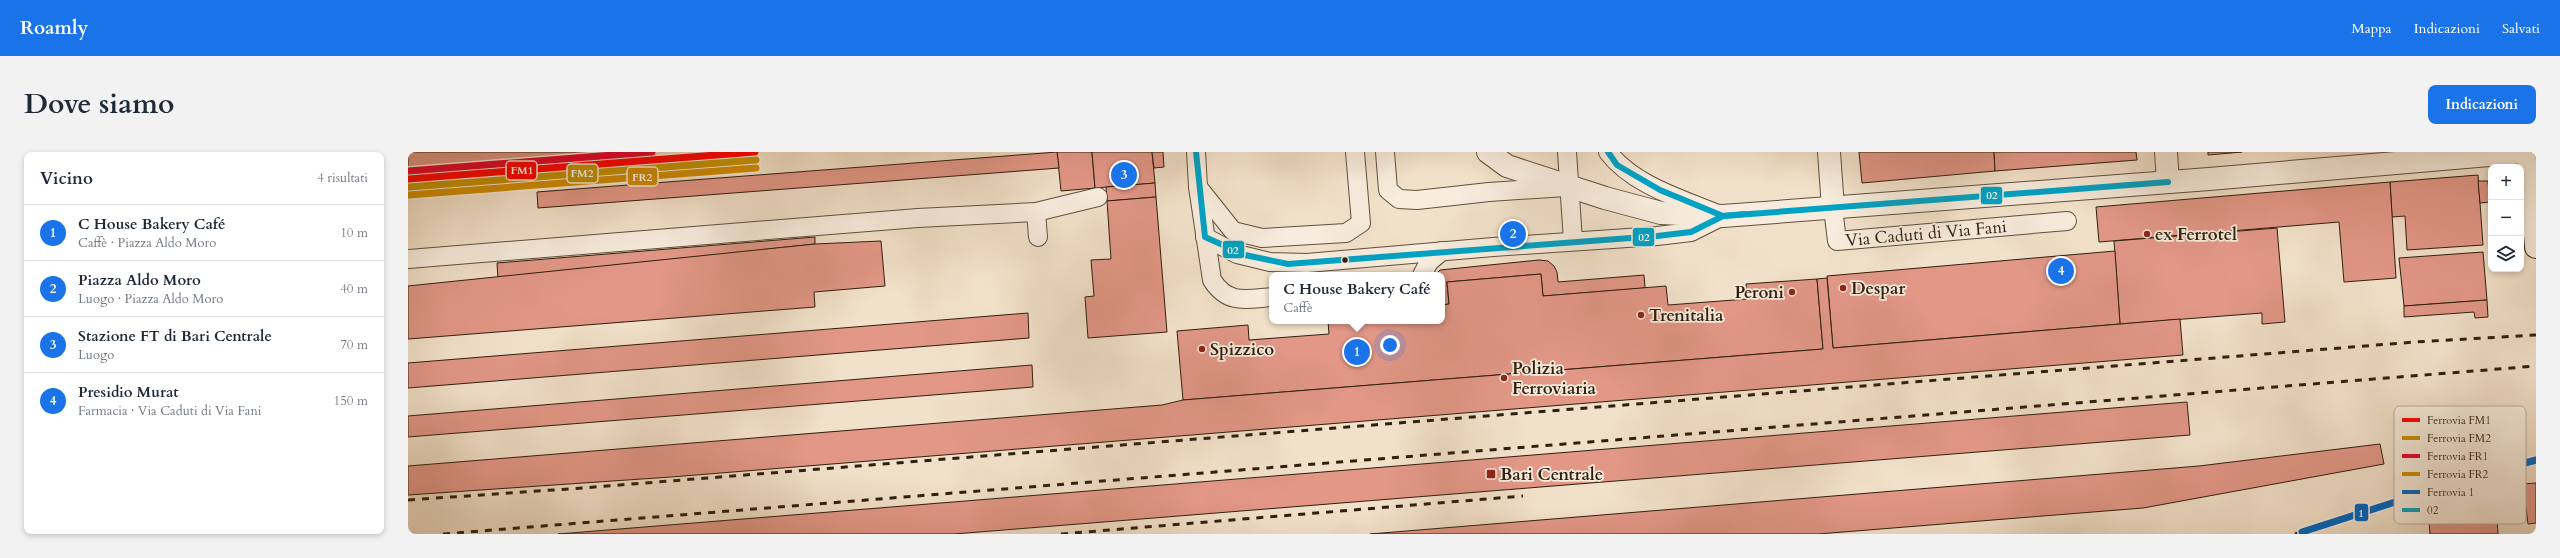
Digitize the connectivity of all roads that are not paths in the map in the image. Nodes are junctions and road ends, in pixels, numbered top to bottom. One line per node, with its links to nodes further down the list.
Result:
1 (1196, 152): 13 (lane)
2 (1355, 152): 13 (lane)
3 (1385, 152): 12 (lane)
4 (1488, 152): 12 (street)
5 (1567, 152): 12 (lane)
6 (1608, 152): 17 (lane)
7 (1829, 152): 15 (street)
8 (2166, 152): 11 (street)
9 (2524, 152): 11 (street, Via Caduti di Via Fani)
10 (2528, 152): 19 (street); 23 (street)
11 (2168, 182): 15 (street, Via Caduti di Via Fani)
12 (1570, 187): 17 (street); 22 (lane)
13 (1191, 189): 21 (lane)
14 (1098, 197): 16 (lane)
15 (1833, 208): 17 (street); 18 (lane, Via Caduti di Via Fani)
16 (1036, 212): 20 (lane); 25 (lane)
17 (1724, 216): 22 (lane)
18 (2067, 221)
19 (2536, 231)
20 (1038, 237)
21 (1205, 237): 24 (lane); 27 (lane)
22 (1573, 241): 24 (lane)
23 (2536, 247)
24 (1442, 252): 26 (lane)
25 (408, 259)
26 (1424, 272)
27 (1269, 297)

